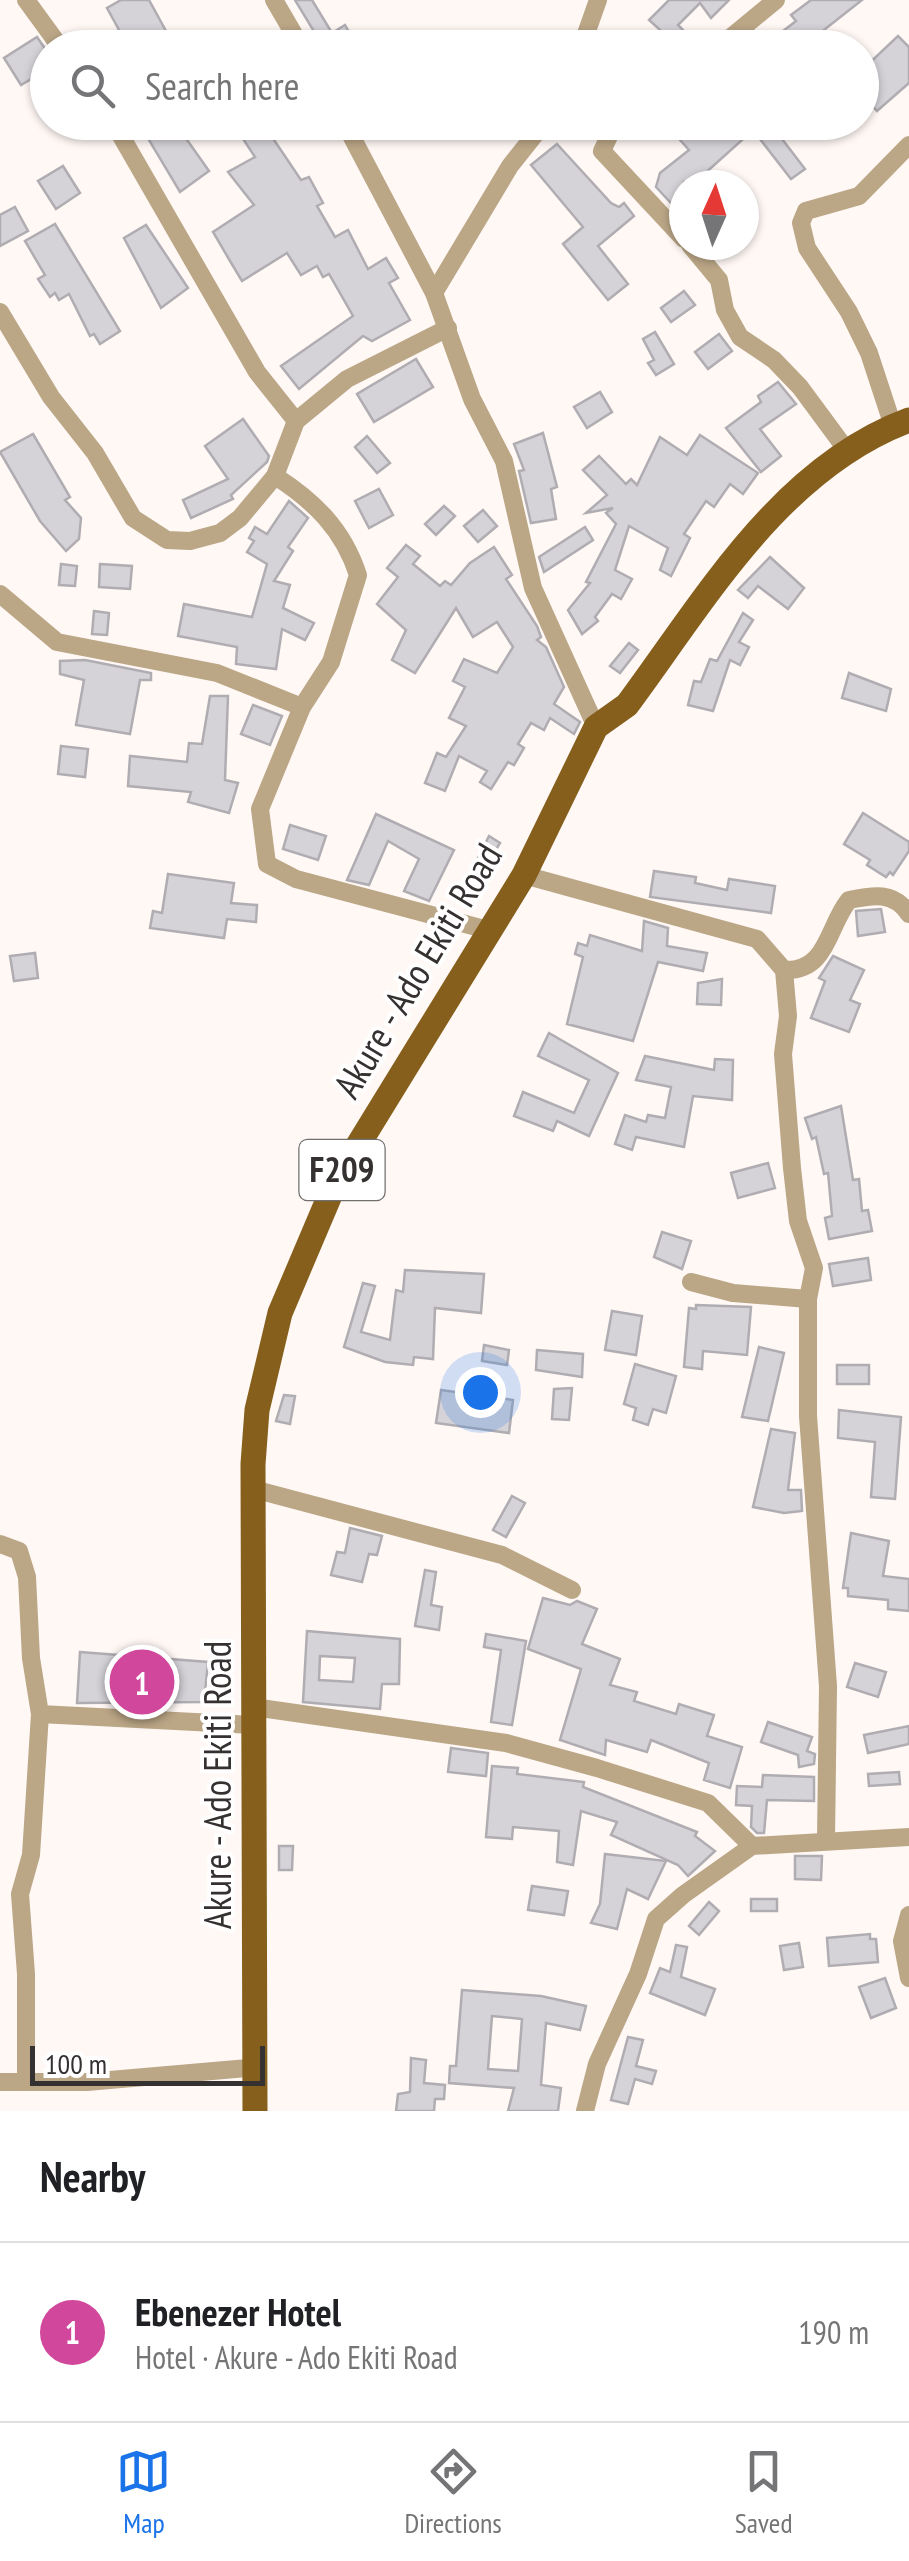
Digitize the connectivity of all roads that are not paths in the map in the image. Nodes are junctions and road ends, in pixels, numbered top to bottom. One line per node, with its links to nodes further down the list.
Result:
1 (26, 0): 5 (street)
2 (274, 0): 6 (street)
3 (598, 0): 7 (street)
4 (776, 0): 8 (street)
5 (48, 30)
6 (292, 30)
7 (587, 30)
8 (740, 30)
9 (123, 140): 19 (street)
10 (353, 140): 16 (street)
11 (531, 140): 16 (street)
12 (607, 140): 14 (street)
13 (909, 145): 20 (street)
14 (669, 223)
15 (702, 260): 21 (street)
16 (434, 293): 18 (street)
17 (0, 312): 22 (street)
18 (448, 328): 19 (street); 25 (street)
19 (296, 421): 22 (street)
20 (901, 423): 21 (main road, Akure - Ado Ekiti Road / F209)
21 (848, 452): 25 (main road, Akure - Ado Ekiti Road / F209)
22 (275, 476): 24 (street)
23 (0, 594): 24 (street)
24 (302, 706): 28 (street)
25 (596, 728): 26 (main road, Akure - Ado Ekiti Road / F209)
26 (524, 874): 28 (main road, Akure - Ado Ekiti Road / F209); 29 (street)
27 (909, 914): 29 (street)
28 (488, 930): 32 (main road, Akure - Ado Ekiti Road / F209)
29 (784, 970): 31 (street)
30 (692, 1282): 31 (street)
31 (808, 1299): 38 (street)
32 (253, 1490): 34 (street); 36 (main road, Akure - Ado Ekiti Road / F209)
33 (0, 1544): 35 (street)
34 (572, 1590)
35 (40, 1714): 36 (street); 41 (street)
36 (253, 1716): 39 (street); 44 (main road, Akure - Ado Ekiti Road / F209)
37 (909, 1837): 38 (street)
38 (826, 1839): 39 (street)
39 (752, 1846): 48 (street)
40 (0, 1916): 41 (street)
41 (20, 1916): 46 (street)
42 (909, 1916): 43 (street)
43 (909, 1978)
44 (258, 2067): 46 (street); 47 (main road, Akure - Ado Ekiti Road / F209)
45 (0, 2082): 46 (street)
46 (26, 2082)
47 (255, 2111)
48 (585, 2111)

